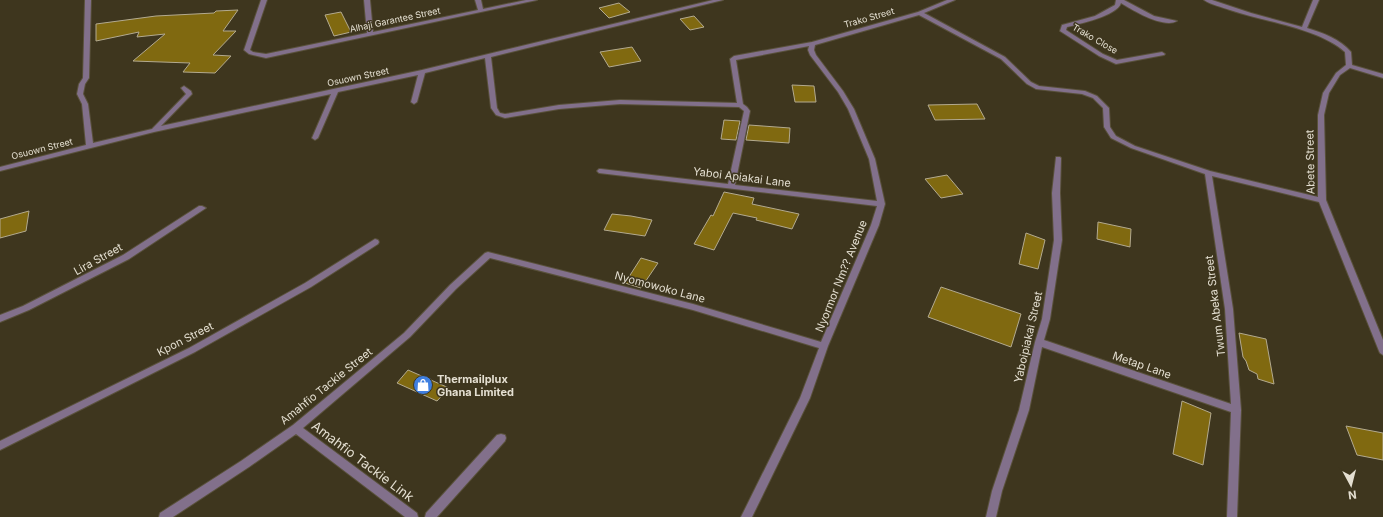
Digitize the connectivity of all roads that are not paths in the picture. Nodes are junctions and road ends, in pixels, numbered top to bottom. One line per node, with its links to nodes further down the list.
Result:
1 (88, 0): 29 (street)
2 (264, 0): 16 (street, Alhaji Garantee Street)
3 (367, 0): 16 (street)
4 (478, 0): 12 (street)
5 (534, 0): 12 (street, Alhaji Garantee Street)
6 (720, 0): 11 (street, Osuown Street)
7 (952, 0): 13 (street, Trako Street)
8 (1119, 0): 14 (street); 18 (street, Trako Close)
9 (1208, 0): 15 (street)
10 (1316, 0): 15 (street)
11 (705, 2): 19 (street, Osuown Street)
12 (481, 11): 16 (street, Alhaji Garantee Street)
13 (920, 13): 17 (street, Trako Street); 33 (street)
14 (1174, 21)
15 (1304, 28): 20 (street)
16 (370, 34)
17 (813, 44): 26 (street, Trako Street); 36 (street, Nyormor Nm?? Avenue)
18 (1162, 54)
19 (488, 56): 21 (street, Osuown Street); 26 (street)
20 (1349, 66): 22 (street); 35 (street, Abete Street)
21 (422, 72): 24 (street, Osuown Street); 25 (street)
22 (1383, 76)
23 (184, 88): 27 (street)
24 (335, 91): 27 (street, Osuown Street); 28 (street)
25 (414, 102)
26 (740, 106): 34 (street)
27 (154, 130): 29 (street, Osuown Street)
28 (315, 138)
29 (90, 146): 31 (street, Osuown Street)
30 (1058, 158): 41 (street, Yaboipiakai Street)
31 (0, 169)
32 (601, 171): 34 (street, Yaboi Apiakai Lane)
33 (1208, 172): 35 (street); 44 (street, Twum Abeka Street)
34 (731, 187): 36 (street, Yaboi Apiakai Lane)
35 (1322, 200): 43 (street, Abete Street)
36 (881, 204): 42 (street, Nyormor Nm?? Avenue)
37 (202, 208): 40 (street, Lira Street)
38 (375, 242): 47 (street, Kpon Street)
39 (488, 255): 42 (street, Nyomowoko Lane); 45 (street, Amahfio Tackie Street)
40 (0, 319)
41 (1039, 342): 44 (street, Metap Lane); 52 (street, Yaboipiakai Street)
42 (824, 346): 51 (street, Nyormor Nm?? Avenue)
43 (1383, 351)
44 (1236, 410): 53 (street, Twum Abeka Street)
45 (296, 428): 48 (street, Amahfio Tackie Street); 49 (street, Amahfio Tackie Link)
46 (501, 438): 50 (street)
47 (0, 446)
48 (164, 517)
49 (413, 517)
50 (430, 517)
51 (746, 517)
52 (991, 517)
53 (1232, 517)

